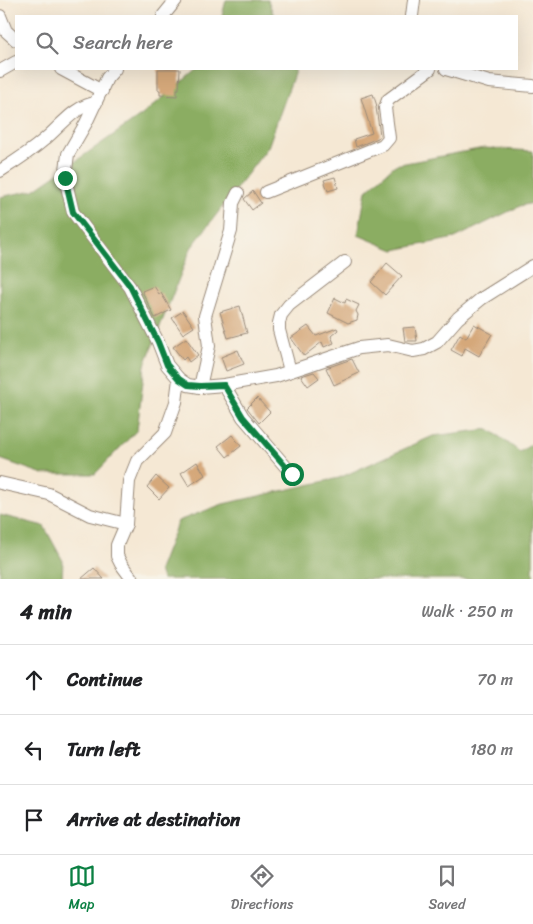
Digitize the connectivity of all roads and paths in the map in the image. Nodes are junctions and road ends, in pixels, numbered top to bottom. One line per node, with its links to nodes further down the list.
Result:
1 (176, 0): 3 (street)
2 (414, 0): 4 (street)
3 (164, 15)
4 (412, 15)
5 (0, 16): 6 (street)
6 (15, 39)
7 (15, 63): 12 (street)
8 (63, 70): 14 (street)
9 (114, 70): 14 (street)
10 (429, 70): 17 (street)
11 (449, 70): 13 (street)
12 (0, 71)
13 (533, 86)
14 (102, 91): 15 (street)
15 (96, 103): 16 (street); 22 (street)
16 (0, 171)
17 (266, 192)
18 (238, 193): 24 (street)
19 (345, 262): 21 (street)
20 (533, 266): 21 (street)
21 (290, 371): 23 (street)
22 (179, 379): 24 (street); 27 (street)
23 (224, 385): 24 (street); 25 (street)
24 (200, 386)
25 (292, 474)
26 (0, 483): 27 (street)
27 (126, 524): 28 (street)
28 (132, 579)

